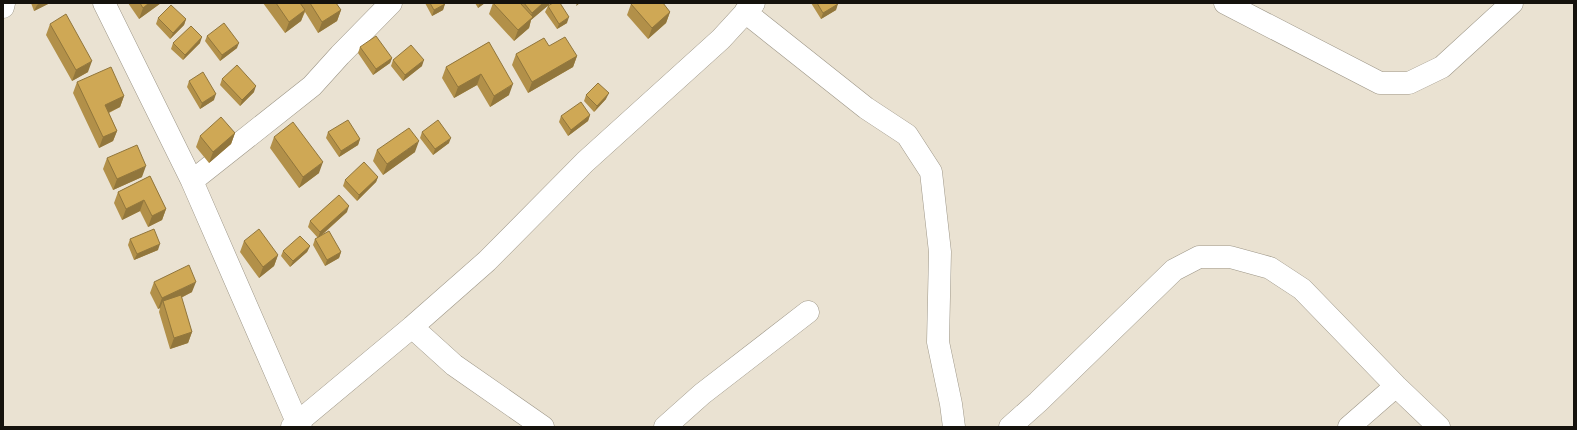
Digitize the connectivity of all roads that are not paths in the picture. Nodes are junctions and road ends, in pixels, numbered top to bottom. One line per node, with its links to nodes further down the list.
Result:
1 (4, 3): 6 (street)
2 (104, 3): 8 (street)
3 (391, 3): 8 (street)
4 (1225, 3): 5 (street)
5 (1512, 3)
6 (3, 7)
7 (750, 8): 10 (street); 15 (street)
8 (192, 181): 12 (street)
9 (808, 312): 14 (street)
10 (412, 327): 12 (street); 13 (street)
11 (1396, 386): 16 (street); 17 (street); 18 (street)
12 (297, 425)
13 (543, 427)
14 (665, 427)
15 (954, 427)
16 (1010, 427)
17 (1349, 427)
18 (1439, 427)

